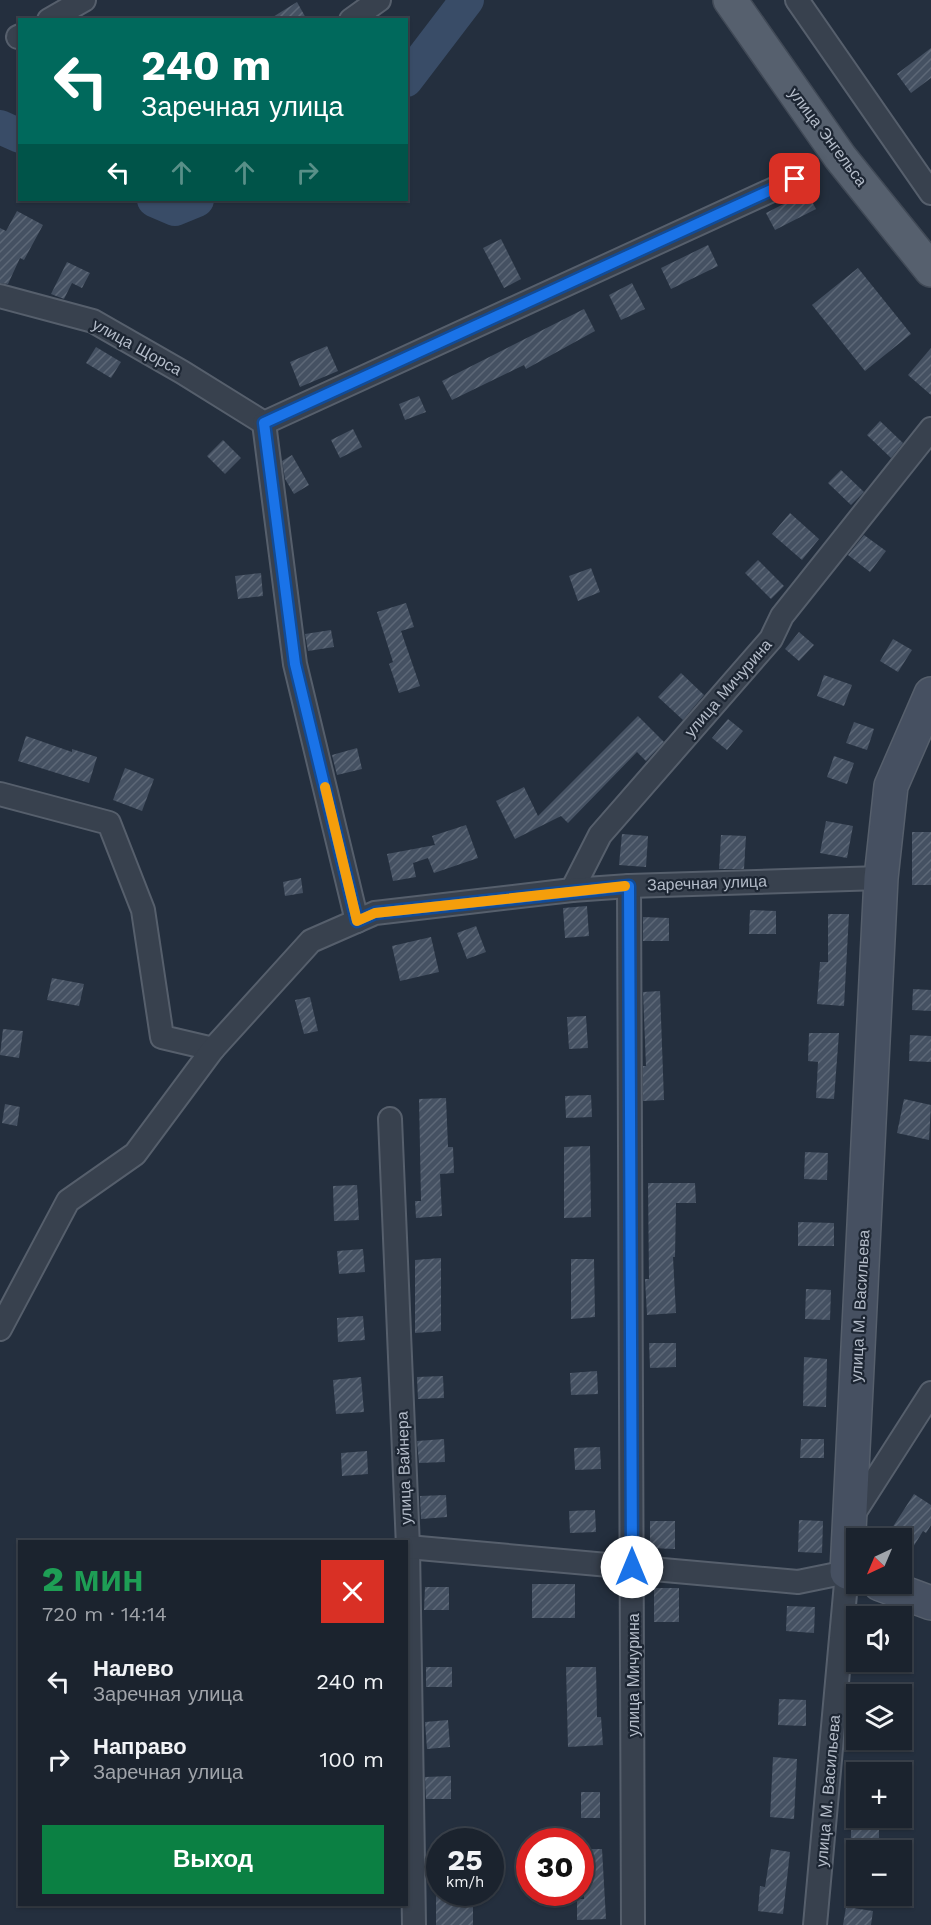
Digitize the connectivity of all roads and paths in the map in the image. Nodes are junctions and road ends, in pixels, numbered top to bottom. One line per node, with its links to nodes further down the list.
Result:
1 (84, 0): 5 (street)
2 (379, 0): 6 (street)
3 (730, 0): 9 (main road, улица Энгельса)
4 (797, 0): 8 (street)
5 (52, 18)
6 (354, 18)
7 (795, 179): 11 (street)
8 (931, 193)
9 (931, 270)
10 (0, 296): 11 (street, улица Щорса)
11 (264, 423): 18 (street)
12 (931, 429): 17 (street, улица Мичурина)
13 (931, 694): 15 (street, улица М. Васильева)
14 (0, 795): 19 (street)
15 (881, 878): 16 (street, Заречная улица); 23 (street, улица М. Васильева)
16 (629, 886): 17 (street, Заречная улица); 27 (street, улица Мичурина)
17 (572, 890): 18 (street, Заречная улица)
18 (357, 921): 19 (street, Заречная улица)
19 (213, 1049): 21 (street, Заречная улица)
20 (390, 1119): 25 (street, улица Вайнера)
21 (2, 1328)
22 (931, 1393): 23 (street)
23 (850, 1521): 24 (street, улица М. Васильева)
24 (850, 1528)
25 (408, 1540)
26 (408, 1547): 27 (street); 32 (street, улица Вайнера)
27 (632, 1567): 28 (street); 33 (street, улица Мичурина)
28 (846, 1574)
29 (850, 1594): 34 (street, улица М. Васильева)
30 (907, 1594): 31 (street)
31 (931, 1603)
32 (414, 1925)
33 (633, 1925)
34 (815, 1925)

